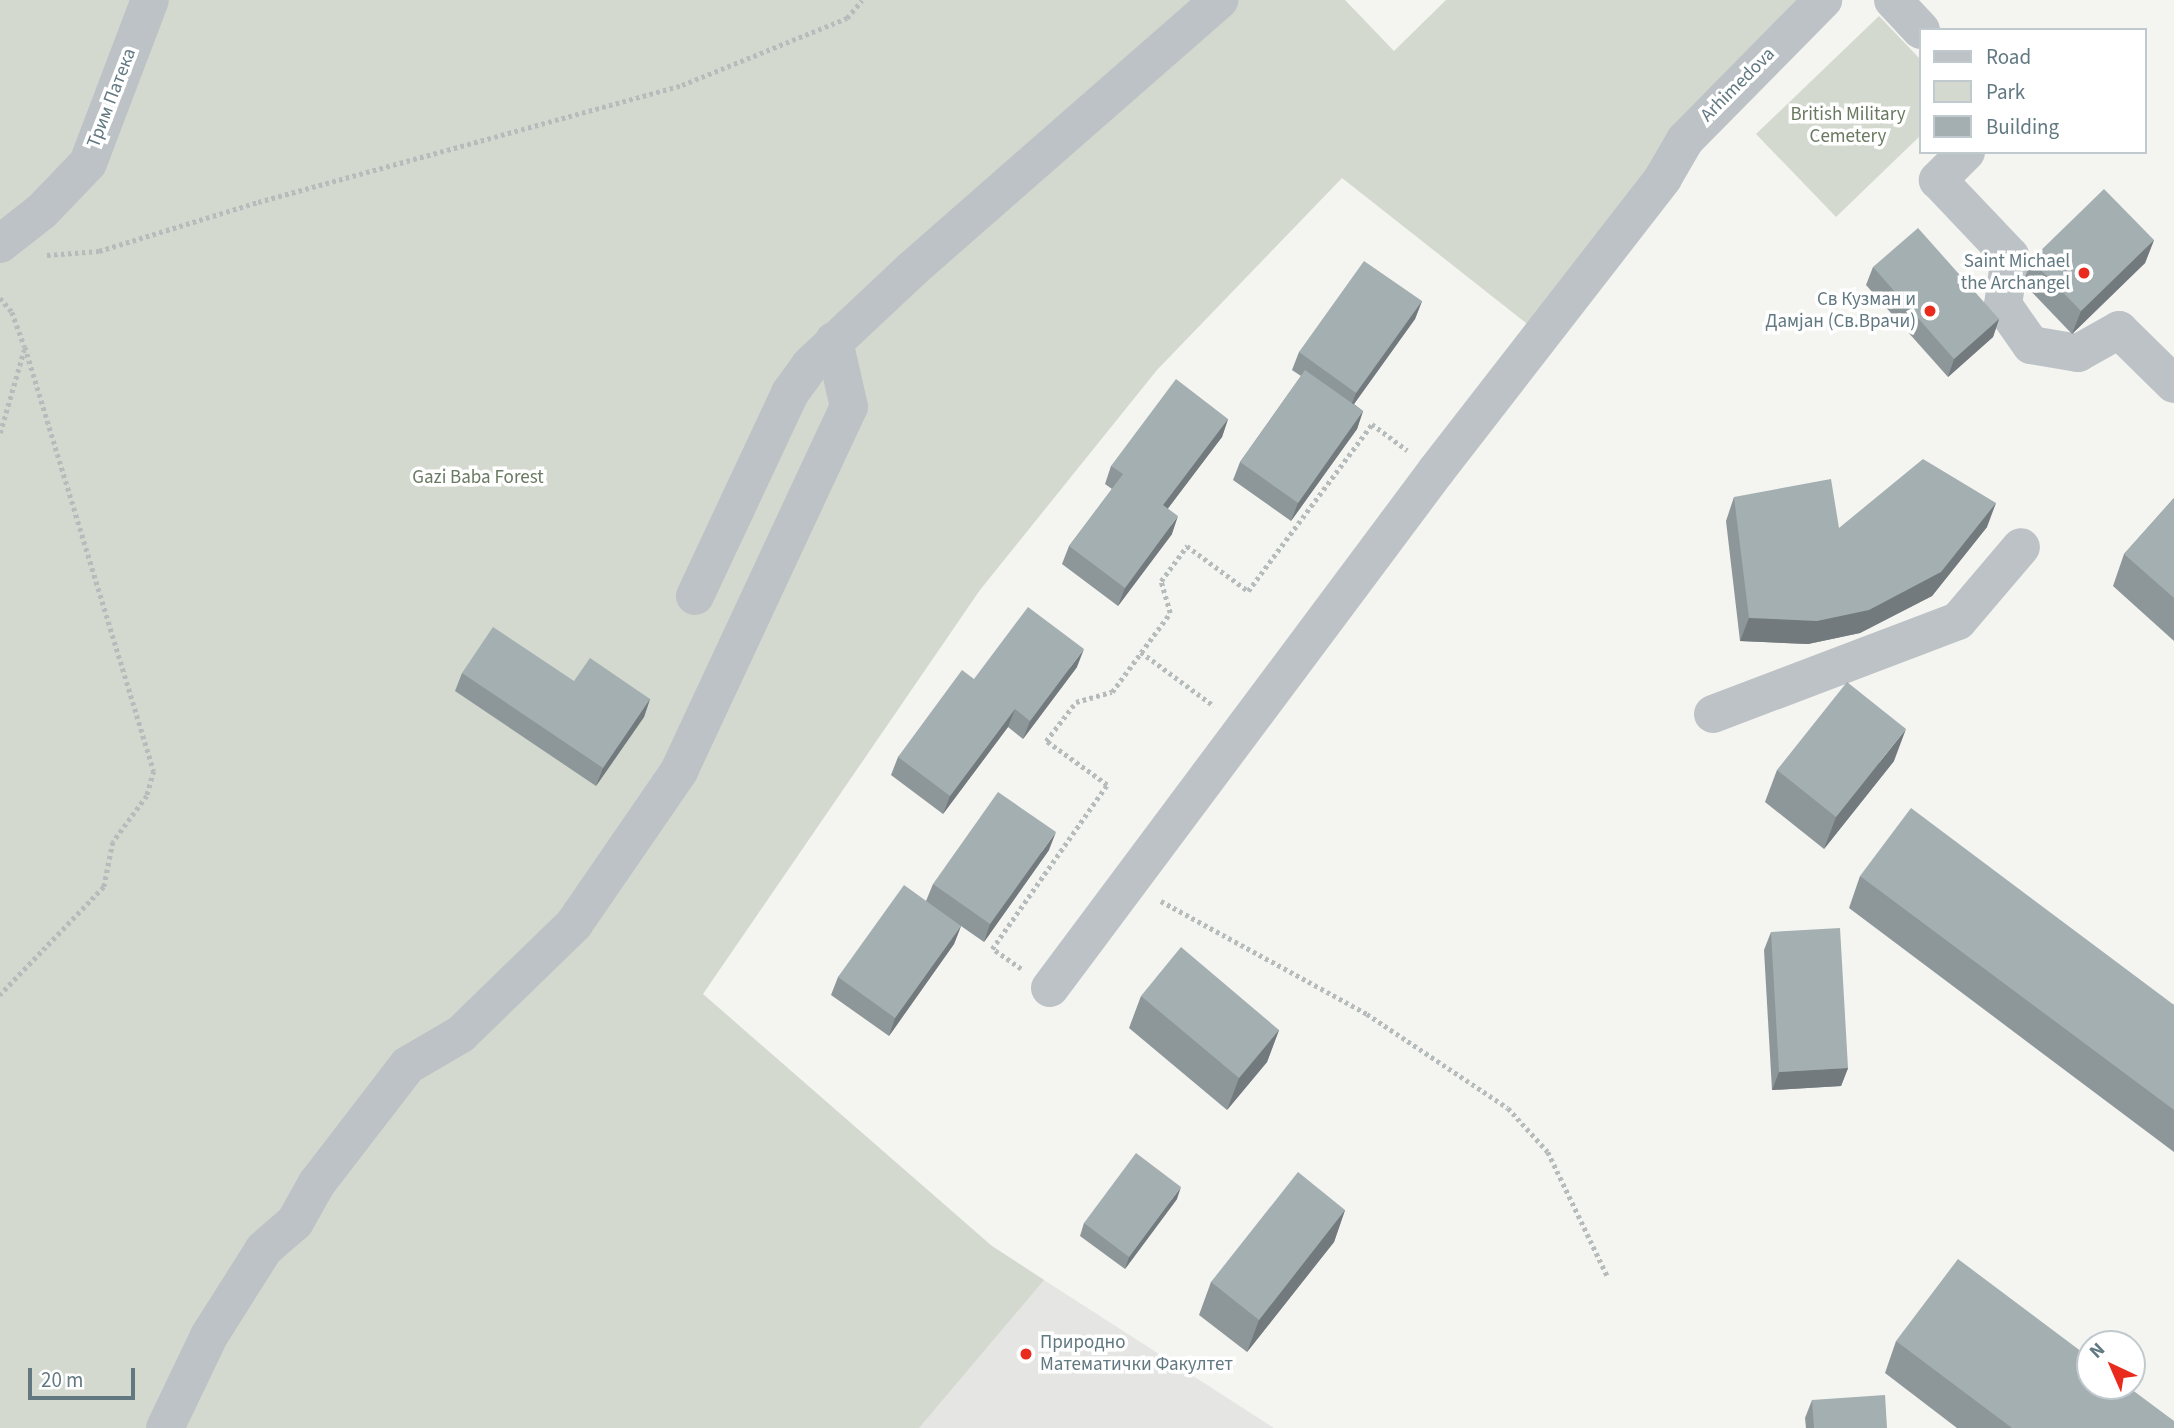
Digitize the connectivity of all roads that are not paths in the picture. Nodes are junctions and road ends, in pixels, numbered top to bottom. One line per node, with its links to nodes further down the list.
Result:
1 (150, 0): 7 (street, Трим Патека)
2 (1219, 0): 8 (street)
3 (1823, 0): 13 (street, Arhimedova)
4 (1893, 0): 5 (street)
5 (1919, 28)
6 (1964, 154): 9 (street)
7 (0, 244)
8 (834, 341): 11 (street); 14 (street)
9 (2174, 384)
10 (2021, 547): 12 (street)
11 (695, 596)
12 (1713, 713)
13 (1050, 988)
14 (165, 1428)

